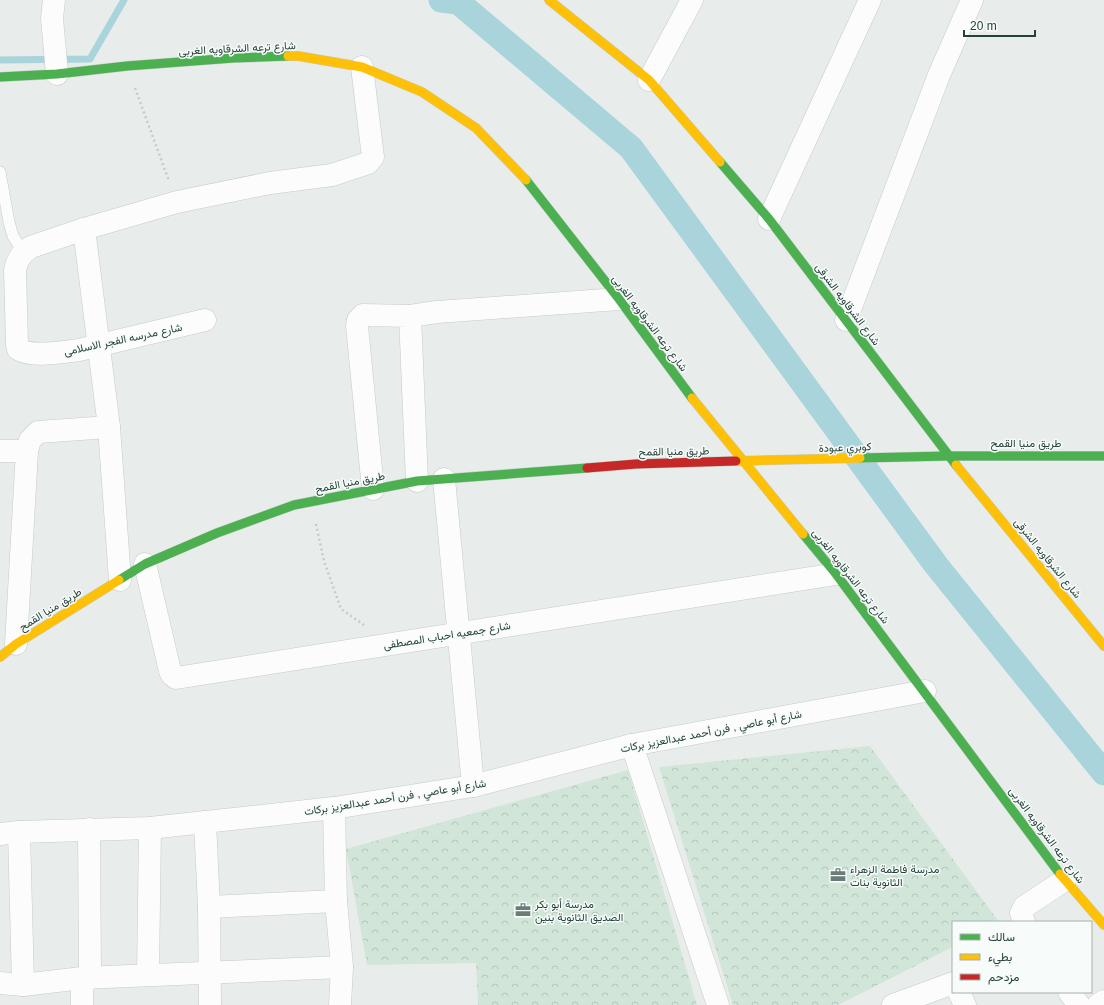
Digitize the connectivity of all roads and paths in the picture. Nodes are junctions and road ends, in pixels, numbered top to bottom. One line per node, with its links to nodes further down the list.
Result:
1 (54, 0): 8 (street)
2 (549, 0): 10 (street, شارع الشرقاويه الشرقى)
3 (692, 0): 10 (street)
4 (870, 0): 13 (street)
5 (972, 0): 19 (street)
6 (127, 66): 7 (street, شارع ترعه الشرقاويه الغربى); 8 (street, شارع ترعه الشرقاويه الغربى); 12 (path)
7 (362, 67): 12 (street); 16 (street, شارع ترعه الشرقاويه الغربى)
8 (57, 74): 9 (street, شارع ترعه الشرقاويه الغربى)
9 (0, 77)
10 (649, 80): 13 (street, شارع الشرقاويه الشرقى)
11 (0, 172): 15 (lane)
12 (177, 202): 14 (street)
13 (769, 219): 19 (street, شارع الشرقاويه الشرقى)
14 (84, 229): 15 (street); 20 (street)
15 (23, 252): 20 (street, شارع مدرسه الفجر الاسلامى)
16 (619, 299): 17 (street); 26 (street, شارع ترعه الشرقاويه الغربى)
17 (410, 316): 28 (street); 29 (street)
18 (205, 320): 20 (street, شارع مدرسه الفجر الاسلامى)
19 (846, 320): 24 (street, شارع الشرقاويه الشرقى)
20 (99, 346): 21 (street)
21 (109, 427): 23 (street); 33 (street)
22 (0, 451): 23 (street)
23 (27, 452): 37 (street)
24 (948, 456): 25 (street, طريق منيا القمح); 26 (street, كوبري عبودة); 36 (street, شارع الشرقاويه الشرقى)
25 (1104, 456)
26 (742, 461): 27 (street, طريق منيا القمح); 32 (street, شارع ترعه الشرقاويه الغربى)
27 (444, 479): 28 (street, طريق منيا القمح); 34 (street)
28 (417, 481): 29 (street, طريق منيا القمح)
29 (373, 488): 30 (street, طريق منيا القمح)
30 (311, 502): 31 (street, طريق منيا القمح); 35 (path)
31 (145, 564): 33 (street, طريق منيا القمح); 35 (street, شارع جمعيه احباب المصطفى)
32 (836, 574): 34 (street, شارع جمعيه احباب المصطفى); 38 (street, شارع ترعه الشرقاويه الغربى)
33 (120, 580): 37 (street, طريق منيا القمح)
34 (458, 634): 35 (street, شارع جمعيه احباب المصطفى); 40 (street)
35 (393, 644)
36 (1104, 646)
37 (8, 650)
38 (925, 691): 39 (street, شارع أبو عاصي , فرن أحمد عبدالعزيز بركات); 46 (street, شارع ترعه الشرقاويه الغربى)
39 (632, 745): 40 (street, شارع أبو عاصي , فرن أحمد عبدالعزيز بركات); 64 (street)
40 (473, 786): 41 (street, شارع أبو عاصي , فرن أحمد عبدالعزيز بركات)
41 (334, 808): 42 (street, شارع أبو عاصي , فرن أحمد عبدالعزيز بركات); 47 (street)
42 (205, 822): 43 (street, شارع أبو عاصي , فرن أحمد عبدالعزيز بركات); 48 (street)
43 (150, 828): 44 (street, شارع أبو عاصي , فرن أحمد عبدالعزيز بركات); 53 (street)
44 (88, 829): 45 (street, شارع أبو عاصي , فرن أحمد عبدالعزيز بركات); 54 (street)
45 (10, 833): 57 (street)
46 (1065, 880): 49 (street); 50 (street, شارع ترعه الشرقاويه الغربى)
47 (336, 901): 48 (street); 51 (street)
48 (209, 907): 52 (street)
49 (1024, 921)
50 (1104, 925)
51 (342, 967): 52 (street); 63 (street)
52 (210, 973): 53 (street); 62 (street)
53 (148, 975): 54 (street)
54 (86, 978): 57 (street); 61 (street)
55 (952, 982): 65 (street)
56 (0, 983): 57 (street)
57 (23, 985)
58 (959, 993): 66 (street)
59 (1071, 993): 67 (street)
60 (1104, 1000): 68 (street)
61 (82, 1005)
62 (210, 1005)
63 (340, 1005)
64 (718, 1005)
65 (893, 1005)
66 (965, 1005)
67 (1079, 1005)
68 (1098, 1005)

